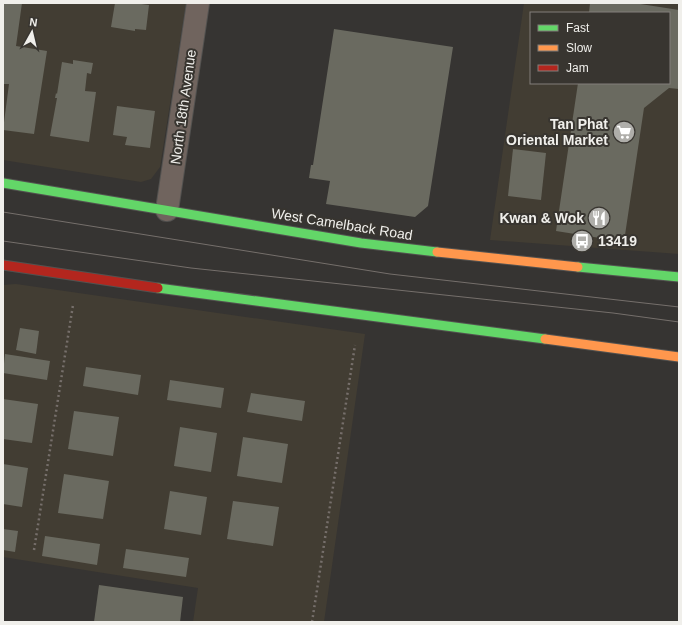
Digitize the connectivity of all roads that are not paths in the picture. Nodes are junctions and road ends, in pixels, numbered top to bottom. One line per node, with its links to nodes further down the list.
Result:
1 (198, 3): 3 (street, North 18th Avenue)
2 (3, 183): 3 (main road, West Camelback Road)
3 (167, 210): 5 (main road, West Camelback Road)
4 (3, 265): 6 (main road)
5 (679, 277)
6 (679, 357)

